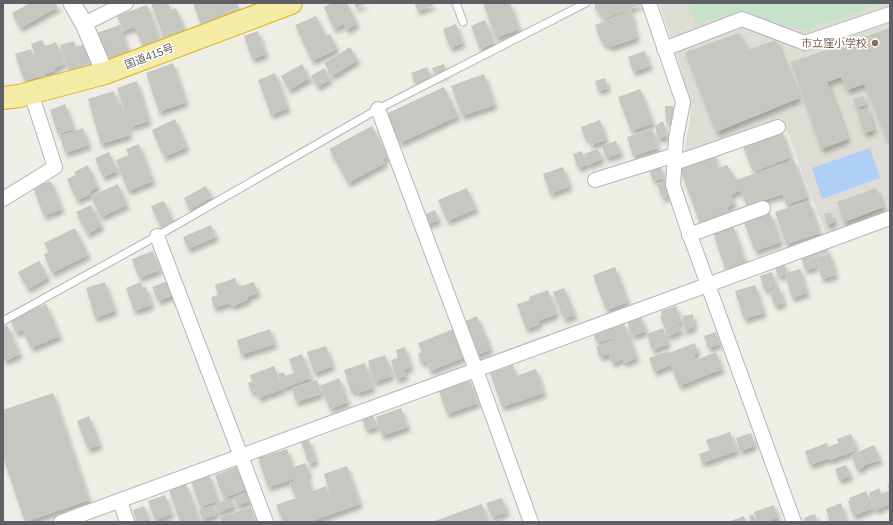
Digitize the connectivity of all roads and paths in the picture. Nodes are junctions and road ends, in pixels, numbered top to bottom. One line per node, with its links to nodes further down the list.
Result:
1 (72, 3): 9 (street)
2 (126, 3): 9 (street)
3 (291, 3): 11 (highway, 国道415号)
4 (456, 3): 8 (lane)
5 (586, 3): 14 (lane)
6 (649, 3): 10 (street)
7 (890, 14): 10 (street)
8 (463, 22)
9 (84, 24): 11 (street)
10 (664, 49): 16 (street)
11 (105, 73): 12 (highway, 国道415号)
12 (31, 93): 13 (highway, 国道415号); 18 (street)
13 (3, 98)
14 (378, 109): 22 (lane); 25 (street)
15 (778, 127): 16 (street)
16 (675, 159): 17 (street); 21 (street)
17 (595, 180)
18 (3, 199)
19 (763, 208): 21 (street)
20 (890, 218): 23 (street)
21 (689, 235): 23 (street)
22 (157, 236): 24 (lane); 26 (street)
23 (709, 286): 25 (street); 32 (street)
24 (3, 321)
25 (476, 370): 26 (street); 31 (street)
26 (241, 455): 27 (street); 30 (street)
27 (120, 501): 28 (street); 29 (street)
28 (62, 522)
29 (127, 522)
30 (266, 522)
31 (531, 522)
32 (794, 522)

